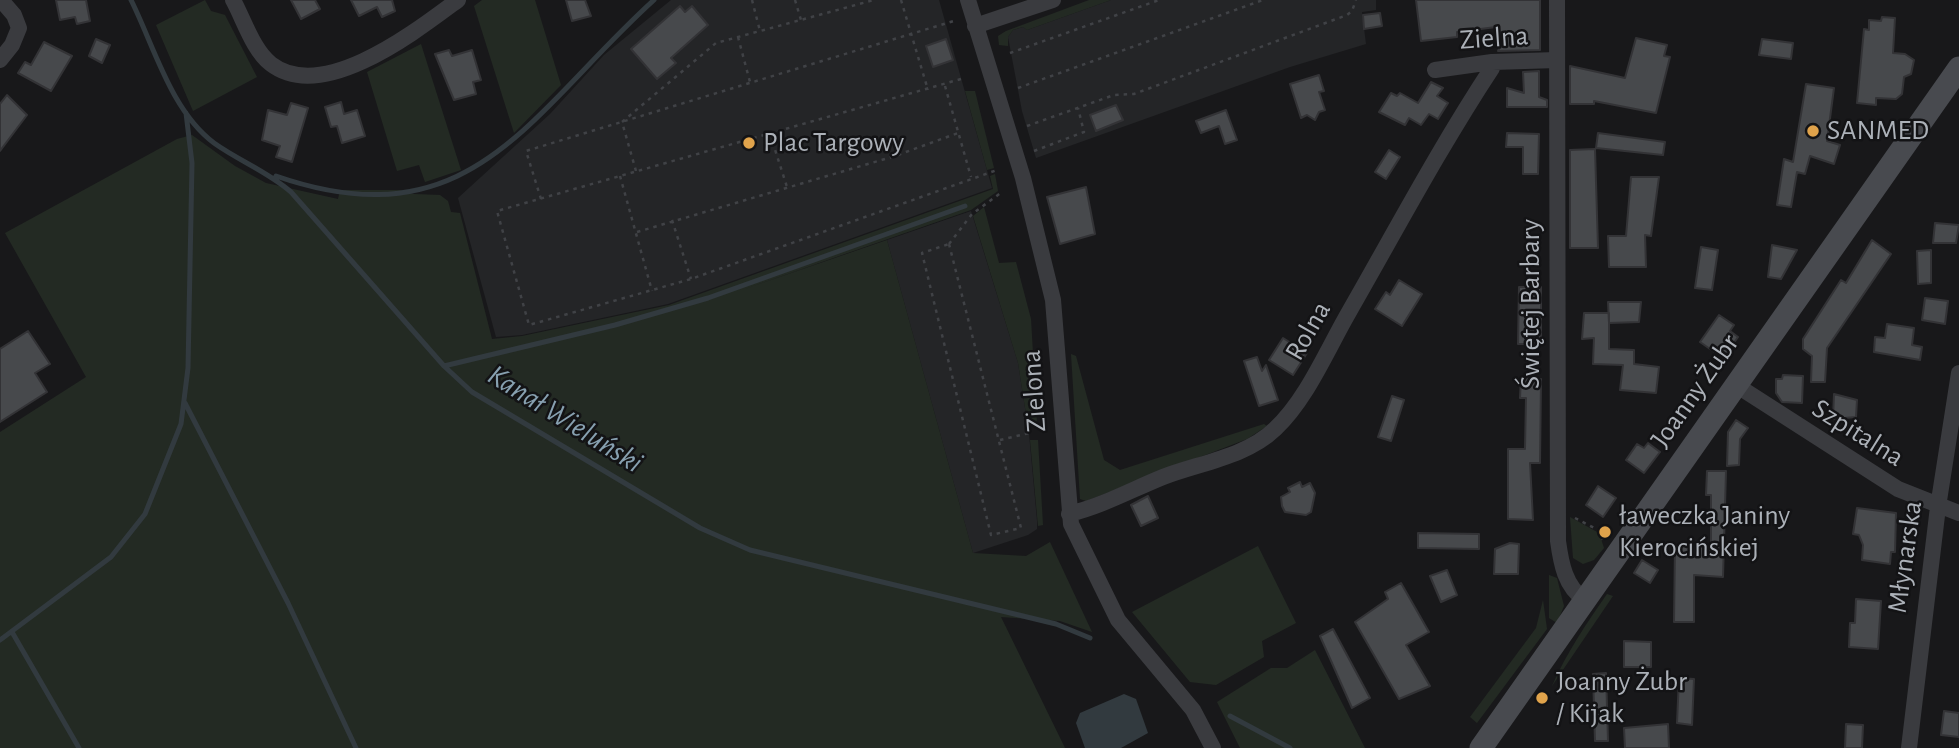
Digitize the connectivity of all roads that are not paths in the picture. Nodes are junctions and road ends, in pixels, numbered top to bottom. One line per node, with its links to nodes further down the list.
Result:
1 (1, 0): 8 (street)
2 (233, 0): 3 (street)
3 (458, 0)
4 (968, 0): 7 (street, Zielona)
5 (1053, 0): 7 (street)
6 (1557, 0): 9 (street, Świętej Barbary)
7 (975, 26): 16 (street, Zielona)
8 (0, 60)
9 (1557, 60): 10 (street, Zielna); 18 (street, Świętej Barbary)
10 (1492, 62): 12 (street, Zielna); 16 (street, Rolna)
11 (1959, 68): 14 (street, Joanny Żubr)
12 (1435, 70)
13 (1959, 373): 15 (street, Młynarska)
14 (1736, 385): 15 (street, Szpitalna); 18 (street, Joanny Żubr)
15 (1938, 507): 17 (street, Szpitalna); 21 (street, Młynarska)
16 (1069, 513): 19 (street, Zielona)
17 (1959, 513)
18 (1584, 600): 20 (street, Joanny Żubr)
19 (1213, 748)
20 (1481, 748)
21 (1909, 748)

